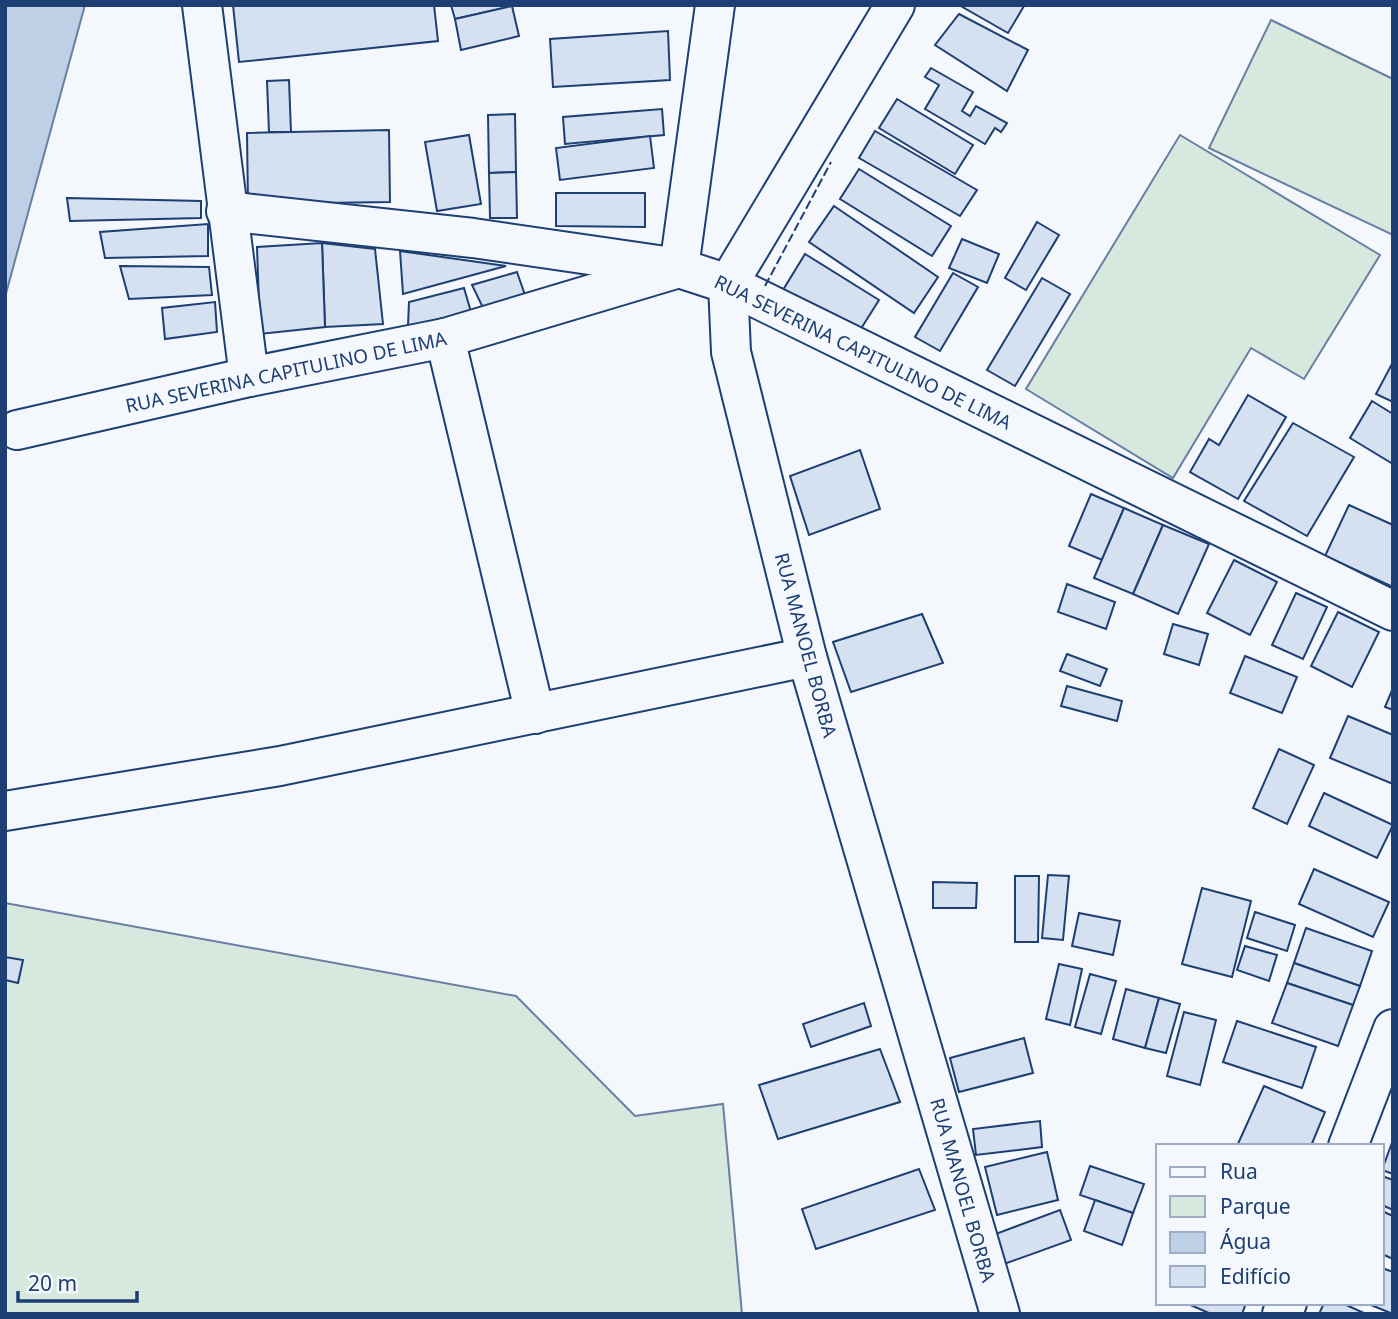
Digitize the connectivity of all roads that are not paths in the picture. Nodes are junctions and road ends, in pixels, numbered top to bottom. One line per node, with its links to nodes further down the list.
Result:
1 (202, 5): 4 (street)
2 (715, 5): 5 (street)
3 (895, 5): 6 (street)
4 (226, 211): 5 (street); 8 (street)
5 (679, 268): 6 (street, RUA SEVERINA CAPITULINO DE LIMA); 7 (street, RUA SEVERINA CAPITULINO DE LIMA)
6 (728, 284): 10 (street, RUA SEVERINA CAPITULINO DE LIMA); 11 (street, RUA MANOEL BORBA)
7 (445, 338): 8 (street, RUA SEVERINA CAPITULINO DE LIMA); 12 (street)
8 (249, 377): 9 (street, RUA SEVERINA CAPITULINO DE LIMA)
9 (18, 430)
10 (1393, 611)
11 (807, 657): 12 (street); 16 (street, RUA MANOEL BORBA)
12 (536, 714): 13 (street)
13 (5, 811)
14 (1393, 1029): 15 (street)
15 (1349, 1144)
16 (1000, 1314)

